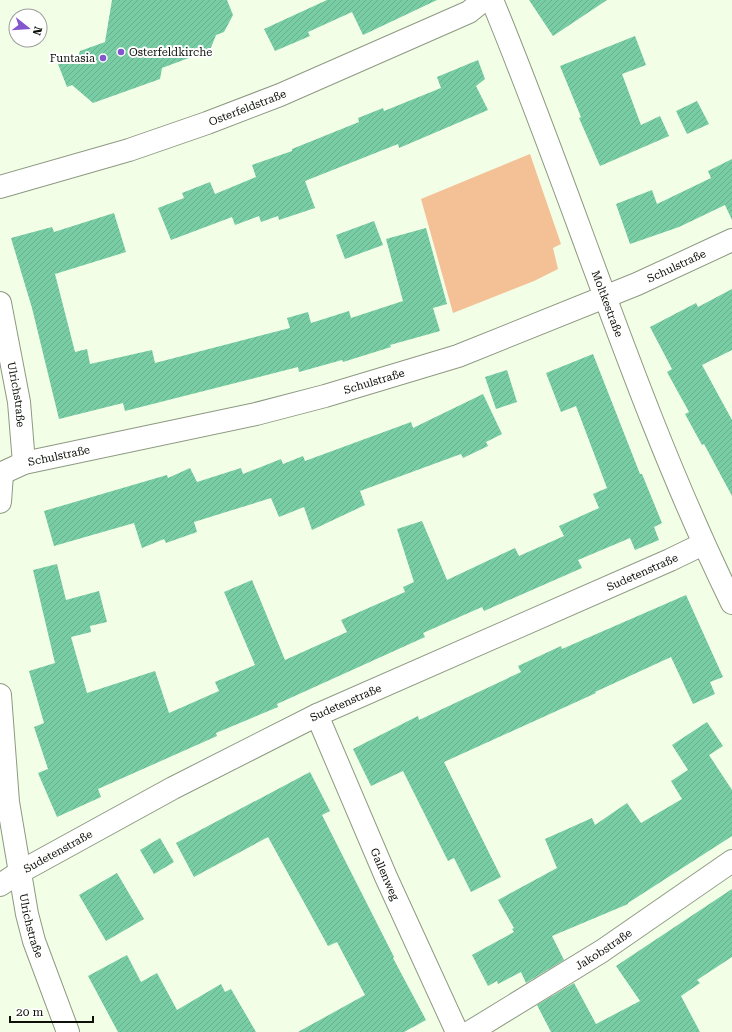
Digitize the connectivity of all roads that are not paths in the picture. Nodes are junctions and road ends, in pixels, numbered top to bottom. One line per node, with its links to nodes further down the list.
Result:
1 (484, 0): 3 (street, Osterfeldstraße)
2 (492, 0): 5 (street, Moltkestraße)
3 (0, 187)
4 (732, 240): 5 (street, Schulstraße)
5 (605, 297): 7 (street, Schulstraße); 10 (street, Moltkestraße)
6 (0, 303): 7 (street, Ulrichstraße)
7 (24, 463): 8 (street, Schulstraße)
8 (1, 474): 9 (street)
9 (0, 502)
10 (703, 544): 11 (street, Moltkestraße); 13 (street, Sudetenstraße)
11 (732, 604)
12 (0, 696): 15 (street, Ulrichstraße)
13 (317, 715): 15 (street, Sudetenstraße); 19 (street, Gallenweg)
14 (732, 861): 17 (street, Jakobstraße)
15 (20, 872): 16 (street, Sudetenstraße); 18 (street, Ulrichstraße)
16 (0, 885)
17 (484, 1028)
18 (68, 1032)
19 (457, 1032)

